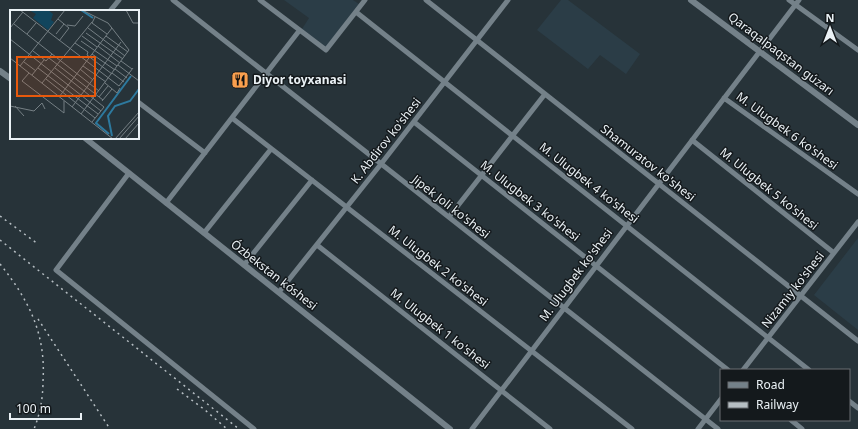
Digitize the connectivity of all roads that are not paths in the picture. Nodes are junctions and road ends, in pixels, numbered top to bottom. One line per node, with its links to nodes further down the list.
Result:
1 (119, 0): 10 (street)
2 (173, 0): 17 (street, Jipek Joli ko'shesi)
3 (260, 0): 12 (street)
4 (365, 0): 11 (street)
5 (426, 0): 13 (street, Shamuratov ko'shesi)
6 (508, 0): 13 (street, K. Abdirov ko'shesi)
7 (690, 0): 15 (street, Qaraqalpaqstan gúzarı)
8 (789, 0): 9 (street)
9 (797, 2): 14 (street); 15 (street, M. Ulugbek ko'shesi)
10 (111, 10)
11 (356, 12): 12 (street); 19 (street, M. Ulugbek 4 ko'shesi)
12 (299, 31): 17 (street)
13 (476, 40): 19 (street, K. Abdirov ko'shesi); 20 (street, Shamuratov ko'shesi)
14 (858, 50)
15 (759, 53): 21 (street, M. Ulugbek ko'shesi); 25 (street, Qaraqalpaqstan gúzarı)
16 (0, 71): 18 (street)
17 (266, 74): 23 (street); 31 (street, Jipek Joli ko'shesi)
18 (10, 79)
19 (444, 82): 24 (street, K. Abdirov ko'shesi); 26 (street, M. Ulugbek 4 ko'shesi)
20 (545, 94): 26 (street); 35 (street, Shamuratov ko'shesi)
21 (724, 98): 28 (street, M. Ulugbek ko'shesi); 36 (street, M. Ulugbek 6 ko'shesi)
22 (139, 103): 30 (street)
23 (232, 118): 29 (street, M. Ulugbek 2 ko'shesi); 30 (street)
24 (414, 122): 31 (street, K. Abdirov ko'shesi); 33 (street, M. Ulugbek 3 ko'shesi)
25 (858, 126)
26 (513, 136): 33 (street); 41 (street, M. Ulugbek 4 ko'shesi)
27 (86, 139): 32 (street, Ózbekstan kóshesi)
28 (692, 140): 35 (street, M. Ulugbek ko'shesi); 44 (street, M. Ulugbek 5 ko'shesi)
29 (272, 149): 34 (street, M. Ulugbek 2 ko'shesi); 42 (street)
30 (206, 153): 37 (street)
31 (381, 164): 38 (street, K. Abdirov ko'shesi); 39 (street, Jipek Joli ko'shesi)
32 (129, 173): 37 (street, Ózbekstan kóshesi); 62 (street)
33 (482, 176): 39 (street); 46 (street, M. Ulugbek 3 ko'shesi)
34 (312, 180): 38 (street, M. Ulugbek 2 ko'shesi); 45 (street)
35 (659, 184): 41 (street, M. Ulugbek ko'shesi); 48 (street, Shamuratov ko'shesi)
36 (858, 194)
37 (166, 203): 42 (street, Ózbekstan kóshesi)
38 (347, 207): 43 (street, K. Abdirov ko'shesi); 52 (street, M. Ulugbek 2 ko'shesi)
39 (449, 217): 49 (street, Jipek Joli ko'shesi)
40 (858, 222): 44 (street, Nizamiy ko'shesi)
41 (627, 226): 46 (street, M. Ulugbek ko'shesi); 50 (street, M. Ulugbek 4 ko'shesi)
42 (204, 233): 45 (street, Ózbekstan kóshesi)
43 (317, 245): 47 (street, K. Abdirov ko'shesi); 56 (street, M. Ulugbek 1 ko'shesi)
44 (834, 253): 48 (street, Nizamiy ko'shesi)
45 (244, 265): 47 (street, Ózbekstan kóshesi)
46 (596, 266): 49 (street, M. Ulugbek ko'shesi); 53 (street, M. Ulugbek 3 ko'shesi)
47 (279, 292): 63 (street, Ózbekstan kóshesi)
48 (801, 296): 50 (street, Nizamiy ko'shesi); 51 (street, Shamuratov ko'shesi)
49 (564, 308): 52 (street, M. Ulugbek ko'shesi); 60 (street, Jipek Joli ko'shesi)
50 (768, 338): 54 (street, Nizamiy ko'shesi); 55 (street, M. Ulugbek 4 ko'shesi)
51 (858, 341)
52 (531, 351): 56 (street, M. Ulugbek ko'shesi); 66 (street, M. Ulugbek 2 ko'shesi)
53 (727, 369)
54 (744, 369)
55 (808, 369)
56 (501, 390): 64 (street, M. Ulugbek ko'shesi); 65 (street, M. Ulugbek 1 ko'shesi)
57 (720, 400): 60 (street)
58 (850, 402): 59 (street)
59 (858, 408)
60 (705, 419): 67 (street); 68 (street, Jipek Joli ko'shesi)
61 (792, 421): 69 (street)
62 (254, 429)
63 (450, 429)
64 (472, 429)
65 (550, 429)
66 (632, 429)
67 (698, 429)
68 (718, 429)
69 (802, 429)

